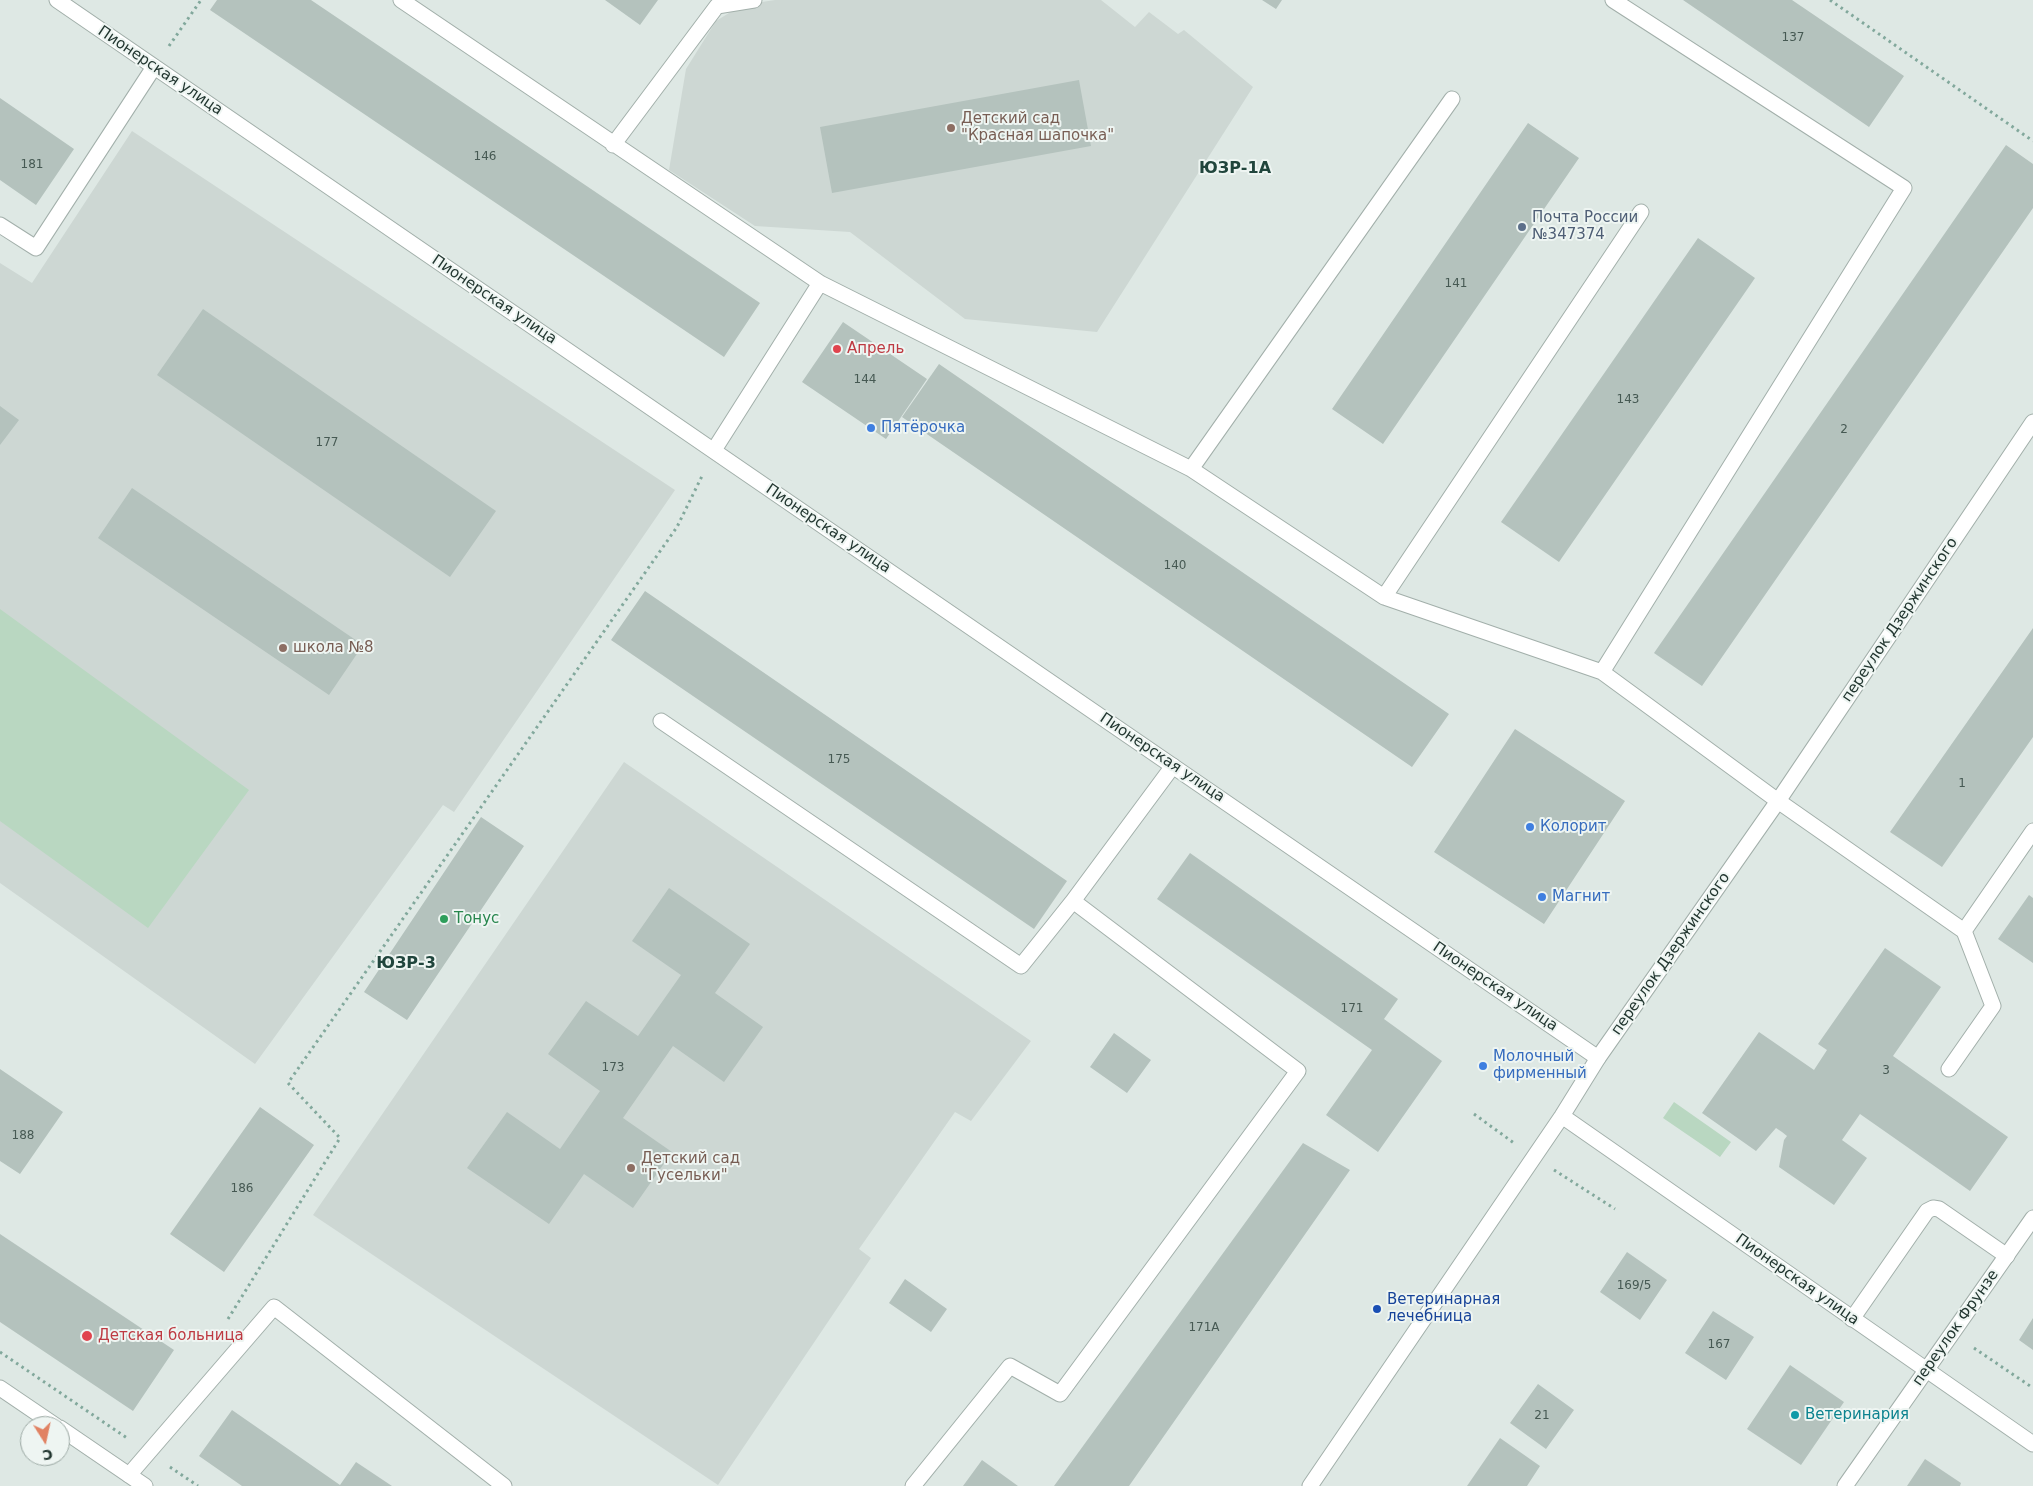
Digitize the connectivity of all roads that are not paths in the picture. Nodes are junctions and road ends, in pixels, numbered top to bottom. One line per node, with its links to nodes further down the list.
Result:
1 (57, 0): 5 (street, Пионерская улица)
2 (401, 0): 7 (street)
3 (754, 0): 7 (street)
4 (1613, 0): 15 (street)
5 (154, 67): 9 (street); 12 (street, Пионерская улица)
6 (1452, 99): 13 (street)
7 (613, 145): 10 (street)
8 (1640, 212): 14 (street)
9 (0, 225)
10 (820, 282): 12 (street); 13 (street)
11 (2033, 422): 18 (street, переулок Дзержинского)
12 (714, 450): 17 (street, Пионерская улица)
13 (1191, 469): 14 (street)
14 (1384, 597): 15 (street)
15 (1602, 672): 18 (street)
16 (661, 721): 20 (street)
17 (1173, 766): 20 (street); 22 (street, Пионерская улица)
18 (1778, 801): 21 (street); 22 (street, переулок Дзержинского)
19 (2033, 831): 21 (street)
20 (1073, 901): 36 (street)
21 (1964, 931): 23 (street)
22 (1598, 1058): 24 (street, переулок Дзержинского)
23 (1949, 1068)
24 (1562, 1116): 27 (street, Пионерская улица); 37 (street, переулок Дзержинского)
25 (2033, 1218): 26 (street, переулок Фрунзе)
26 (2007, 1256): 27 (street); 28 (street, переулок Фрунзе)
27 (1852, 1319): 28 (street, Пионерская улица)
28 (1926, 1370): 32 (street, Пионерская улица); 38 (street, переулок Фрунзе)
29 (0, 1388): 30 (street)
30 (41, 1416)
31 (70, 1435): 33 (street)
32 (2033, 1444)
33 (129, 1475): 34 (street); 35 (street)
34 (145, 1486)
35 (504, 1486)
36 (913, 1486)
37 (1310, 1486)
38 (1845, 1486)

